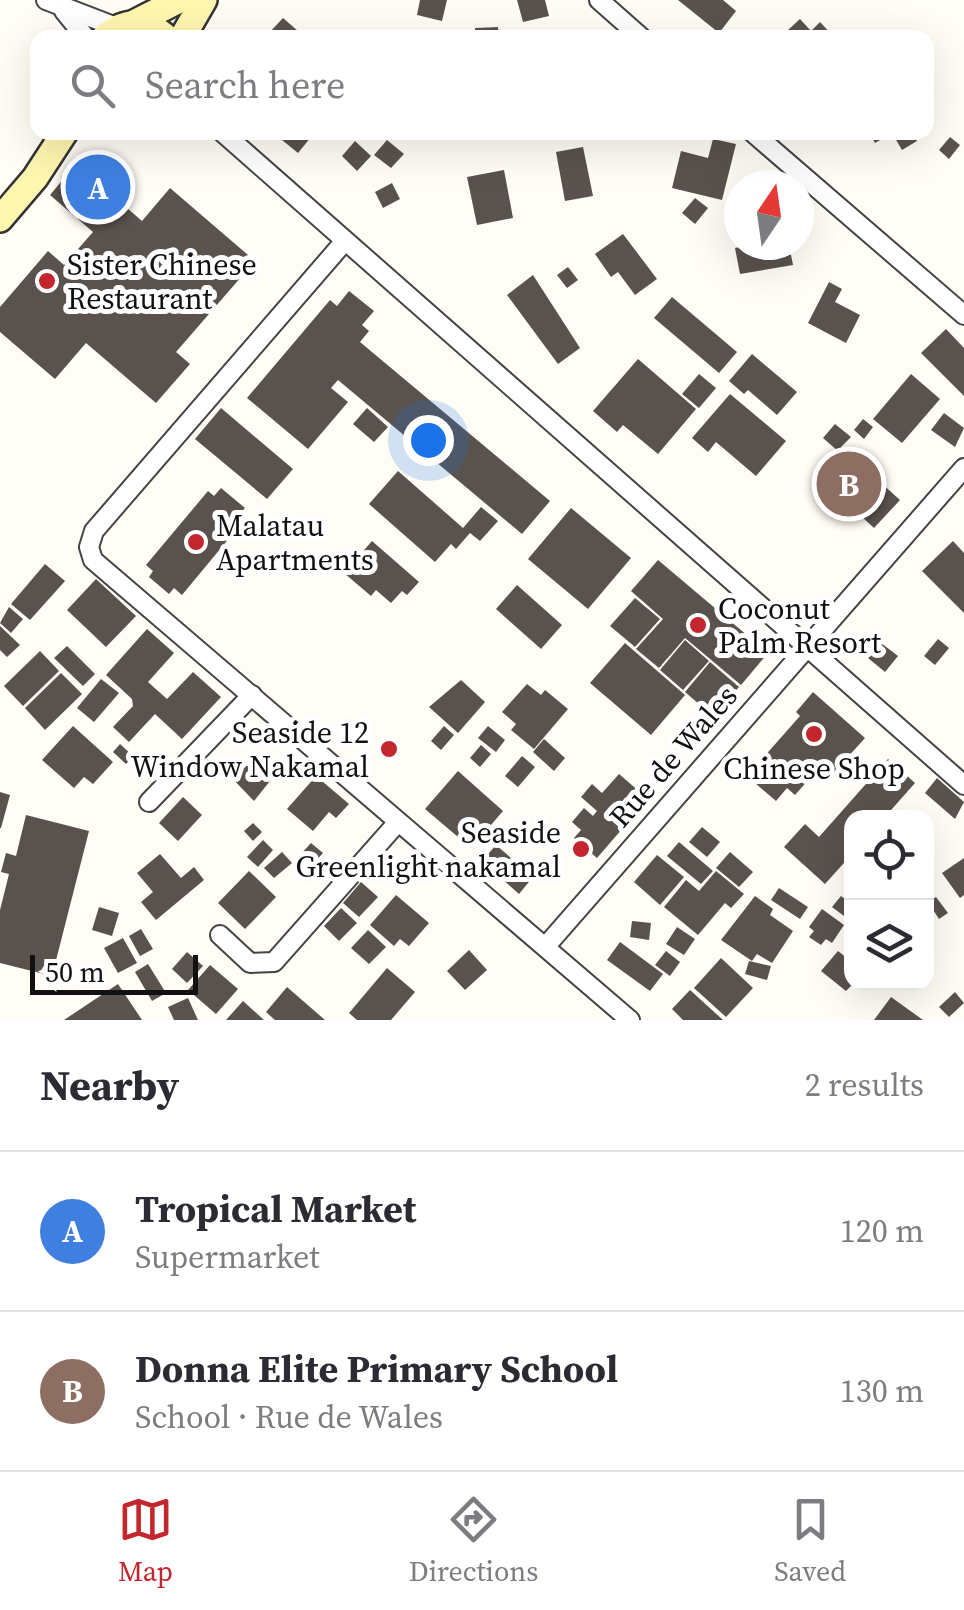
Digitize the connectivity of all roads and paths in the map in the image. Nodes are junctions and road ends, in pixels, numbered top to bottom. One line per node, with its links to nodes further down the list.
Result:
1 (46, 0): 5 (street)
2 (179, 0): 6 (street)
3 (204, 0): 9 (street)
4 (599, 0): 10 (street)
5 (63, 10): 6 (street); 7 (street)
6 (119, 29): 8 (street)
7 (79, 30)
8 (158, 30)
9 (187, 30)
10 (633, 30)
11 (60, 140): 15 (street)
12 (79, 140): 15 (street)
13 (229, 140): 17 (street)
14 (761, 140): 18 (street)
15 (35, 178): 16 (street)
16 (0, 219)
17 (344, 242): 20 (street); 21 (street)
18 (964, 315)
19 (964, 468): 20 (street, Rue de Wales)
20 (804, 646): 22 (street); 26 (street, Rue de Wales)
21 (252, 695): 23 (street); 24 (street)
22 (964, 785)
23 (149, 802)
24 (398, 822): 25 (street); 26 (street)
25 (220, 935)
26 (546, 946): 27 (street)
27 (630, 1020)

